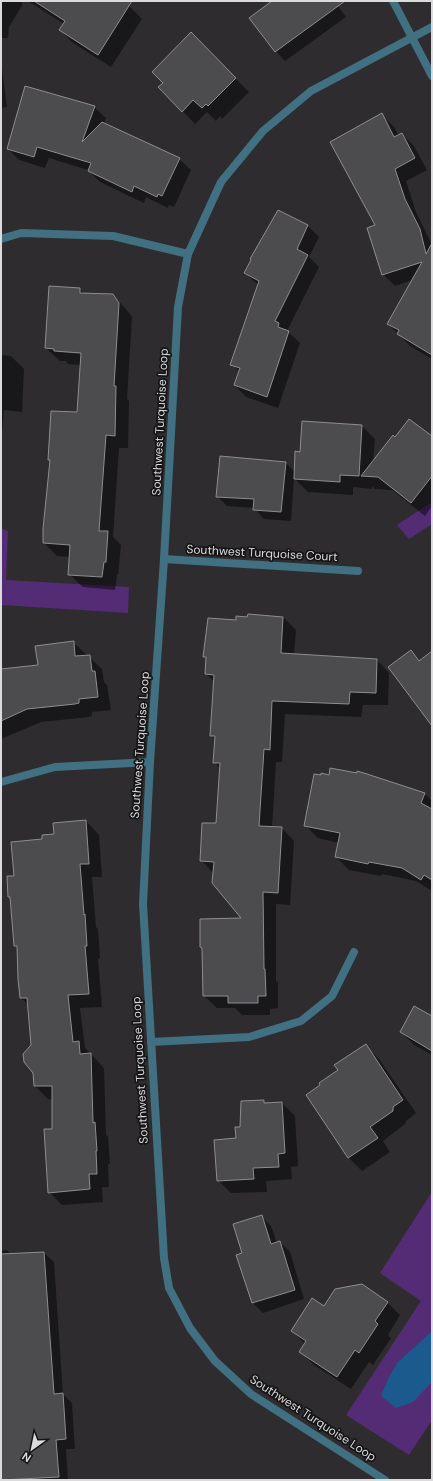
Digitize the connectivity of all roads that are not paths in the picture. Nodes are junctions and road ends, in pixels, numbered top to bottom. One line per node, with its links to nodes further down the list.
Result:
1 (393, 1): 3 (street)
2 (432, 27): 3 (street, Southwest Turquoise Loop)
3 (411, 37): 4 (street); 6 (street, Southwest Turquoise Loop)
4 (432, 76)
5 (1, 239): 6 (street)
6 (188, 254): 7 (street, Southwest Turquoise Loop)
7 (164, 559): 8 (street, Southwest Turquoise Court); 9 (street, Southwest Turquoise Loop)
8 (358, 571)
9 (150, 762): 10 (street); 12 (street, Southwest Turquoise Loop)
10 (1, 782)
11 (354, 952): 12 (street)
12 (151, 1042): 13 (street, Southwest Turquoise Loop)
13 (385, 1480)

